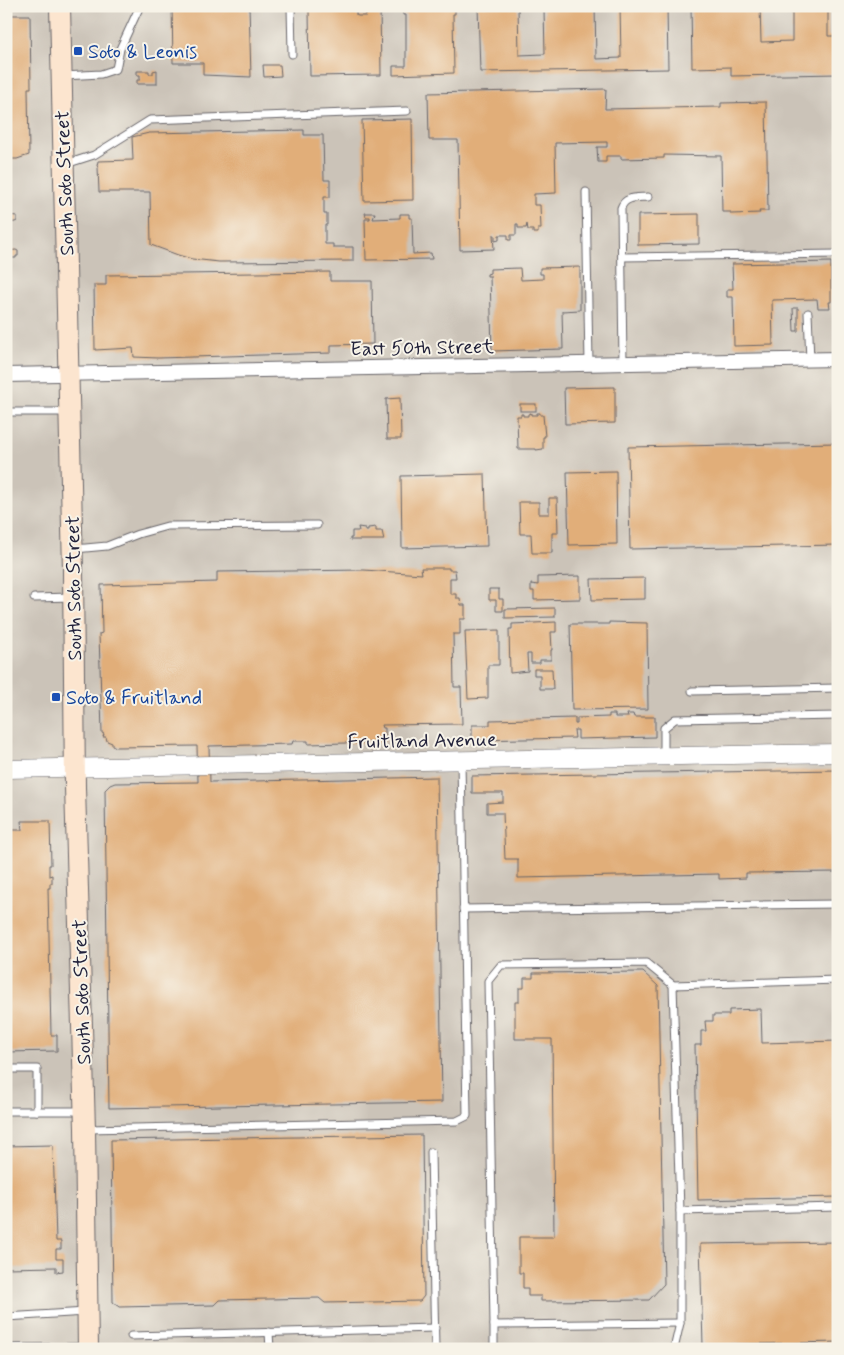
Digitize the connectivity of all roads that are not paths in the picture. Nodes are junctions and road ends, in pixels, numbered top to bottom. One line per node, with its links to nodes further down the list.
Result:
1 (60, 6): 5 (main road, South Soto Street)
2 (140, 6): 5 (lane)
3 (291, 6): 4 (lane)
4 (292, 54)
5 (62, 76): 7 (main road, South Soto Street)
6 (407, 111): 7 (lane)
7 (64, 165): 17 (main road, South Soto Street)
8 (586, 192): 15 (lane)
9 (648, 197): 11 (lane)
10 (838, 254): 11 (lane)
11 (622, 257): 16 (lane)
12 (808, 313): 14 (lane)
13 (838, 359): 14 (street, East 50th Street)
14 (810, 360): 16 (street, East 50th Street)
15 (589, 364): 16 (street, East 50th Street); 17 (street, East 50th Street)
16 (622, 364)
17 (69, 374): 18 (street, East 50th Street); 20 (main road, South Soto Street)
18 (6, 375)
19 (6, 412): 20 (lane)
20 (70, 412): 22 (main road, South Soto Street)
21 (317, 525): 22 (lane)
22 (72, 549): 23 (main road, South Soto Street)
23 (72, 597): 24 (lane); 31 (main road, South Soto Street)
24 (34, 598)
25 (838, 688): 26 (lane)
26 (692, 691)
27 (838, 716): 29 (lane)
28 (838, 753): 29 (street, Fruitland Avenue)
29 (664, 756): 30 (street, Fruitland Avenue)
30 (461, 760): 31 (street, Fruitland Avenue); 34 (lane)
31 (75, 768): 32 (street, Fruitland Avenue); 40 (main road, South Soto Street)
32 (6, 769)
33 (838, 904): 34 (lane)
34 (463, 909): 40 (lane)
35 (838, 980): 36 (lane)
36 (673, 985): 43 (lane); 47 (lane)
37 (6, 1069): 39 (lane)
38 (6, 1111): 39 (lane)
39 (37, 1111): 40 (lane)
40 (85, 1120): 44 (main road, South Soto Street)
41 (431, 1152): 48 (lane)
42 (838, 1207): 43 (lane)
43 (680, 1211): 46 (lane)
44 (88, 1312): 45 (lane); 52 (main road, South Soto Street)
45 (6, 1317)
46 (680, 1323): 47 (lane); 56 (lane)
47 (494, 1325): 55 (lane)
48 (435, 1328): 49 (lane); 54 (lane)
49 (269, 1332): 50 (lane); 53 (lane)
50 (131, 1336)
51 (6, 1348): 52 (lane)
52 (88, 1348)
53 (270, 1349)
54 (435, 1349)
55 (494, 1349)
56 (674, 1349)

